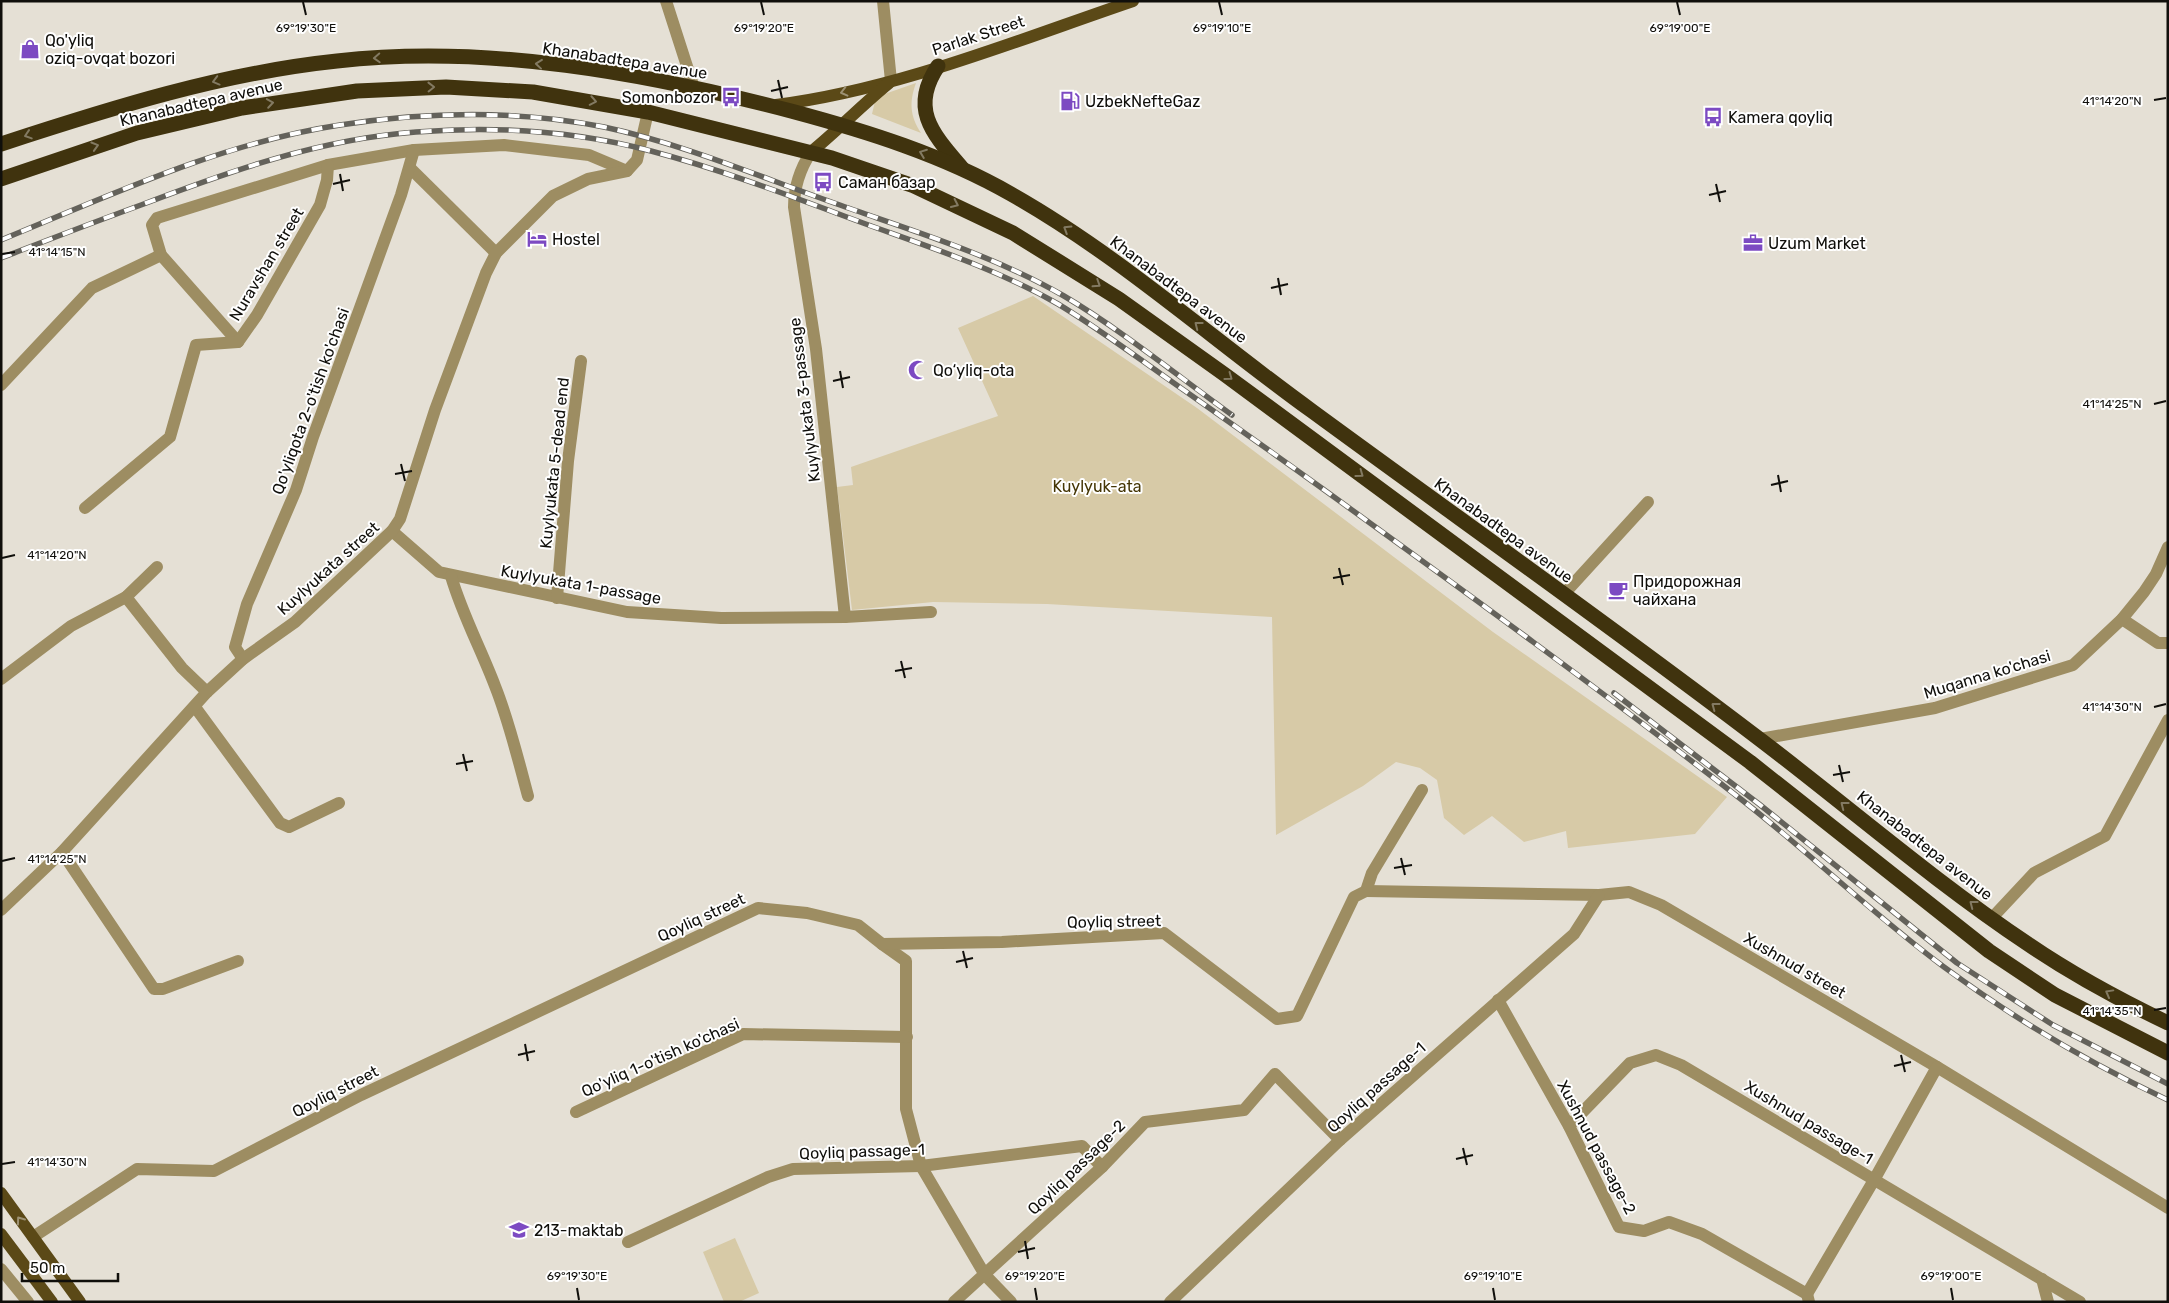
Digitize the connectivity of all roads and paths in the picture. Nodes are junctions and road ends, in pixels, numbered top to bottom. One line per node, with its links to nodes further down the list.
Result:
1 (666, 1): 6 (street)
2 (883, 1): 5 (street)
3 (1133, 1): 4 (main road, Parlak Street)
4 (938, 66): 5 (main road, Parlak Street); 17 (highway)
5 (891, 81): 7 (main road, Parlak Street, one-way to 7); 9 (main road, Parlak Street)
6 (694, 88): 7 (highway, Khanabadtepa avenue); 10 (highway, Khanabadtepa avenue, one-way to 10)
7 (770, 106): 9 (highway, Khanabadtepa avenue)
8 (648, 112): 12 (highway, Khanabadtepa avenue); 13 (highway, Khanabadtepa avenue, one-way to 8); 16 (street)
9 (844, 126): 12 (main road, Parlak Street); 17 (highway, Khanabadtepa avenue, one-way to 9)
10 (1, 144)
11 (414, 150): 14 (street); 15 (street, Qo'yliqota 2-o'tish ko'chasi); 16 (street)
12 (811, 152): 35 (highway, Khanabadtepa avenue, one-way to 35); 36 (street, Kuylyukata 3-passage)
13 (49, 161): 18 (highway); 19 (highway, Khanabadtepa avenue)
14 (328, 165): 21 (street); 22 (street, Nuravshan street)
15 (410, 168): 20 (street); 39 (street, Qo'yliqota 2-o'tish ko'chasi)
16 (627, 171): 20 (street, Kuylyukata street)
17 (965, 171): 31 (highway, Khanabadtepa avenue, one-way to 17)
18 (1, 174)
19 (1, 179)
20 (496, 253): 27 (street, Kuylyukata street)
21 (161, 255): 22 (street); 24 (street)
22 (238, 342): 26 (street, Nuravshan street)
23 (581, 361): 33 (street, Kuylyukata 5-dead end)
24 (1, 385)
25 (1648, 502): 31 (street)
26 (85, 508)
27 (392, 531): 30 (street, Kuylyukata 1-passage); 39 (street, Kuylyukata street)
28 (2168, 547): 37 (street, Muqanna ko'chasi)
29 (156, 567): 32 (street)
30 (451, 576): 33 (street, Kuylyukata 1-passage); 46 (street)
31 (1564, 594): 35 (highway); 44 (highway, Khanabadtepa avenue, one-way to 31)
32 (126, 597): 40 (street); 41 (street)
33 (557, 598): 36 (street, Kuylyukata 1-passage)
34 (931, 612): 36 (street, Kuylyukata 1-passage)
35 (1548, 613): 58 (highway, Khanabadtepa avenue)
36 (845, 617)
37 (2122, 619): 38 (street); 44 (street, Muqanna ko'chasi)
38 (2168, 643)
39 (243, 659): 41 (street, Kuylyukata street)
40 (1, 679)
41 (208, 692): 42 (street, Kuylyukata street)
42 (195, 707): 47 (street); 48 (street, Kuylyukata street)
43 (2168, 720): 52 (street)
44 (1760, 739): 52 (highway, Khanabadtepa avenue, one-way to 44)
45 (1422, 790): 49 (street)
46 (528, 796)
47 (339, 803)
48 (62, 852): 51 (street, Kuylyukata street); 54 (street)
49 (1366, 889): 50 (street, Xushnud street); 53 (street, Qoyliq street)
50 (1599, 895): 55 (street, Qoyliq passage-1); 59 (street, Xushnud street)
51 (1, 910)
52 (1991, 919): 56 (highway, Khanabadtepa avenue, one-way to 52)
53 (882, 944): 57 (street); 69 (street, Qoyliq street)
54 (238, 961)
55 (1498, 1000): 61 (street, Xushnud passage-2); 62 (street, Qoyliq passage-1)
56 (2168, 1023)
57 (907, 1036): 60 (street, Qo'yliq 1-o'tish ko'chasi); 63 (street)
58 (2168, 1053)
59 (1937, 1067): 65 (street); 67 (street, Xushnud street)
60 (576, 1112)
61 (1569, 1126): 65 (street, Xushnud passage-1); 74 (street, Xushnud passage-2)
62 (1340, 1140): 64 (street, Qoyliq passage-2); 80 (street, Qoyliq passage-1)
63 (921, 1166): 64 (street, Qoyliq passage-1); 70 (street, Qoyliq passage-1); 72 (street)
64 (1102, 1167): 72 (street, Qoyliq passage-2)
65 (1874, 1180): 73 (street, Xushnud passage-1); 74 (street)
66 (1, 1193): 69 (main road, one-way to 66)
67 (2168, 1208)
68 (1, 1234): 76 (main road)
69 (32, 1237): 77 (main road)
70 (628, 1242)
71 (1, 1269): 75 (street)
72 (985, 1276): 78 (street, Qoyliq passage-2); 79 (street)
73 (2042, 1279): 81 (street); 82 (street, Xushnud passage-1)
74 (1808, 1298)
75 (28, 1302)
76 (52, 1302)
77 (80, 1302)
78 (954, 1302)
79 (1011, 1302)
80 (1170, 1302)
81 (2048, 1302)
82 (2080, 1302)

